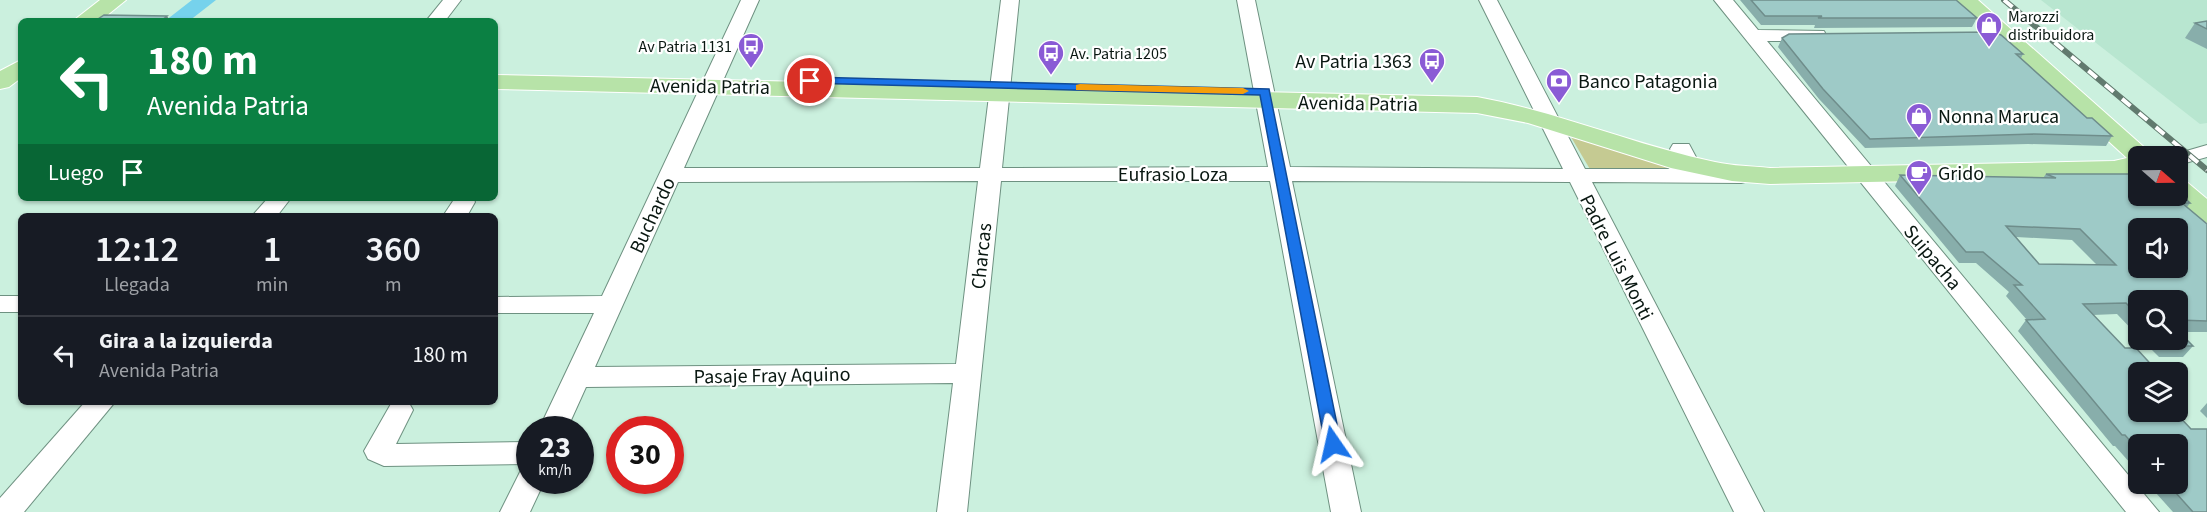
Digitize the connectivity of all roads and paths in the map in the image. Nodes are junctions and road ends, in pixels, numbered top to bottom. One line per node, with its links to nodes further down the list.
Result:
1 (115, 0): 9 (main road)
2 (452, 0): 10 (street)
3 (750, 0): 15 (street, Buchardo)
4 (1010, 0): 16 (street, Charcas)
5 (1246, 0): 17 (street)
6 (1488, 0): 18 (street, Padre Luis Monti)
7 (1724, 0): 12 (street, Suipacha)
8 (1965, 0): 19 (main road)
9 (89, 18)
10 (437, 18)
11 (1835, 35): 12 (street)
12 (1752, 36): 24 (street, Suipacha)
13 (498, 74): 15 (main road, Avenida Patria)
14 (498, 82): 15 (main road, Avenida Patria)
15 (713, 82): 16 (main road, Avenida Patria); 27 (street, Buchardo)
16 (1000, 90): 17 (main road, Avenida Patria); 26 (street, Charcas)
17 (1266, 96): 18 (main road, Avenida Patria); 25 (street)
18 (1546, 114): 22 (main road, Avenida Patria); 28 (street, Padre Luis Monti)
19 (2128, 146)
20 (2207, 151): 21 (street)
21 (2188, 156)
22 (1681, 163): 24 (main road, Avenida Patria); 24 (main road, Avenida Patria); 28 (street, Eufrasio Loza)
23 (2128, 166): 24 (main road, Avenida Patria)
24 (1858, 167): 49 (street, Suipacha)
25 (1280, 174): 26 (street, Eufrasio Loza); 28 (street, Eufrasio Loza); 47 (street)
26 (990, 175): 27 (street, Eufrasio Loza); 37 (street, Charcas)
27 (670, 176): 35 (street, Buchardo)
28 (1576, 177): 48 (street, Padre Luis Monti)
29 (2188, 198): 32 (main road)
30 (277, 201): 31 (street)
31 (267, 213)
32 (2207, 214)
33 (0, 304): 34 (street)
34 (18, 304)
35 (610, 304): 36 (street); 38 (street, Buchardo)
36 (498, 305)
37 (968, 373): 38 (street, Pasaje Fray Aquino); 46 (street, Charcas)
38 (576, 376): 41 (street, Buchardo)
39 (98, 405): 44 (street)
40 (399, 410): 42 (street)
41 (559, 416)
42 (516, 453)
43 (523, 494): 45 (street)
44 (6, 512)
45 (515, 512)
46 (952, 512)
47 (1347, 512)
48 (1749, 512)
49 (2144, 512)

